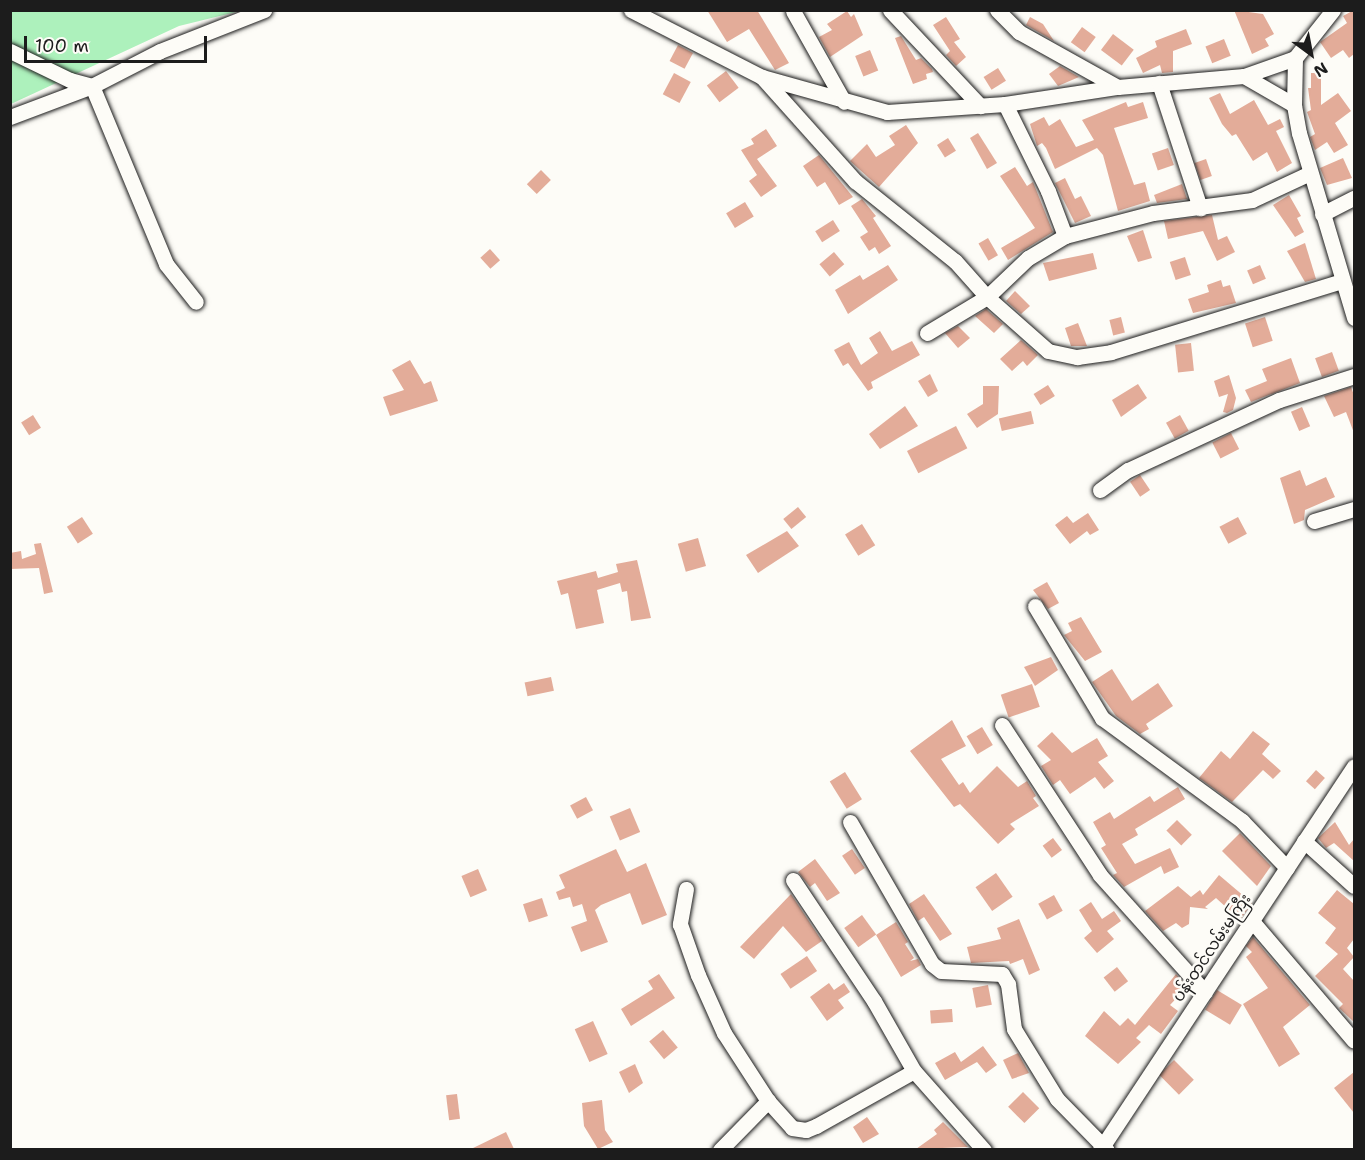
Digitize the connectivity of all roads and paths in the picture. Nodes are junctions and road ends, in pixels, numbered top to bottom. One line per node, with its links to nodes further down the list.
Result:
1 (264, 10): 12 (street)
2 (631, 10): 10 (street)
3 (890, 10): 17 (street)
4 (997, 10): 13 (street)
5 (1333, 10): 8 (street)
6 (793, 11): 14 (street)
7 (10, 51): 12 (street)
8 (1295, 58): 9 (street); 16 (street)
9 (1244, 76): 11 (street); 16 (street)
10 (762, 77): 14 (street); 25 (street)
11 (1159, 83): 13 (street); 21 (street)
12 (92, 86): 18 (street); 26 (street)
13 (1118, 87): 15 (street)
14 (844, 102): 17 (street)
15 (1005, 104): 17 (street); 23 (street)
16 (1294, 105): 19 (street)
17 (980, 106)
18 (10, 117)
19 (1310, 173): 21 (street); 22 (street)
20 (1354, 198): 22 (street)
21 (1200, 208): 23 (street)
22 (1322, 214): 24 (street)
23 (1065, 236): 25 (street)
24 (1348, 289): 25 (street); 27 (street)
25 (987, 297): 28 (street)
26 (196, 302)
27 (1354, 318)
28 (927, 333)
29 (1354, 376): 30 (street)
30 (1100, 490)
31 (1354, 509): 32 (street)
32 (1314, 521)
33 (1035, 606): 38 (street)
34 (1002, 724): 43 (street)
35 (1354, 766): 37 (street, ပန်းတင်လမ်းမကြီး)
36 (850, 822): 47 (street)
37 (1304, 841): 38 (street, ပန်းတင်လမ်းမကြီး); 40 (street)
38 (1287, 868): 42 (street, ပန်းတင်လမ်းမကြီး)
39 (793, 880): 45 (street)
40 (1354, 886)
41 (686, 889): 46 (street)
42 (1252, 921): 43 (street, ပန်းတင်လမ်းမကြီး); 44 (street)
43 (1204, 992): 47 (street, ပန်းတင်လမ်းမကြီး)
44 (1354, 1041)
45 (914, 1071): 46 (street); 49 (street)
46 (768, 1101): 48 (street)
47 (1103, 1148)
48 (720, 1149)
49 (984, 1149)

